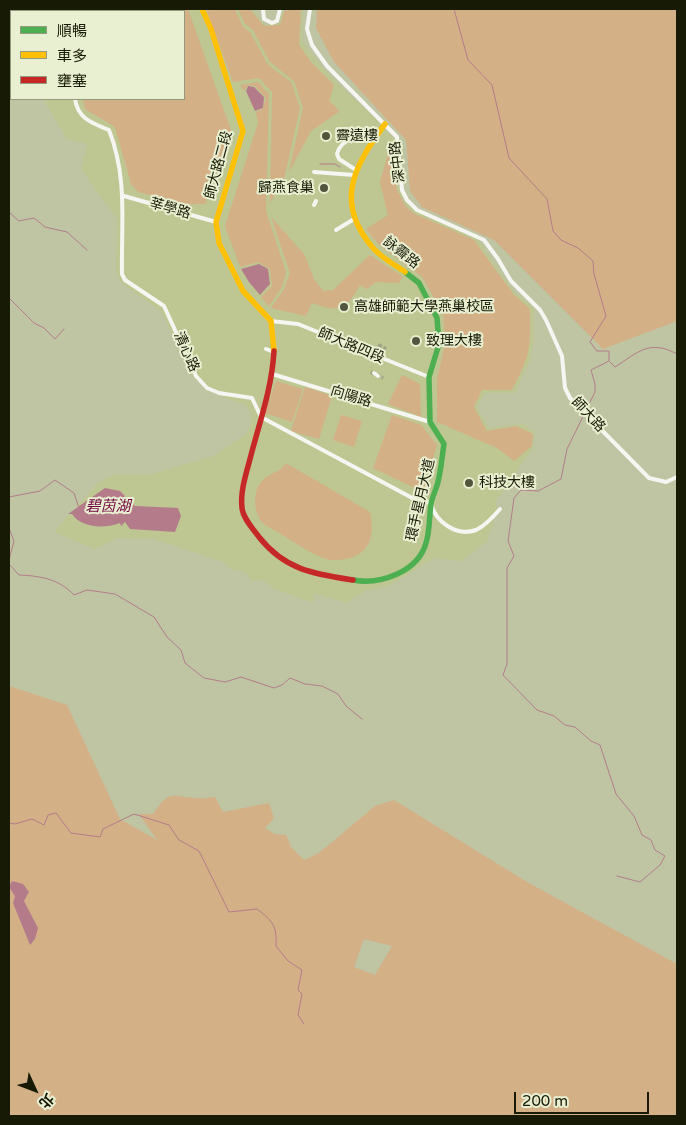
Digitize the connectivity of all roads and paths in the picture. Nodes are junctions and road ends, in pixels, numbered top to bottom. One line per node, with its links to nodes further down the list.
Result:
1 (202, 9): 11 (street, 師大路二段)
2 (263, 9): 3 (street)
3 (280, 9)
4 (310, 9): 6 (street, 深中路)
5 (75, 100): 10 (street, 清心路)
6 (384, 125): 7 (street, 詠霽路); 14 (street, 深中路)
7 (374, 141): 9 (street, 詠霽路); 9 (street)
8 (314, 172): 9 (street)
9 (355, 172): 12 (street, 詠霽路)
10 (124, 196): 11 (street, 莘學路); 20 (street, 清心路)
11 (216, 222): 15 (street)
12 (351, 222): 13 (street); 19 (street, 詠霽路)
13 (336, 230)
14 (540, 310): 22 (street, 師大路)
15 (271, 321): 17 (street, 環手星月大道); 19 (street, 師大路四段)
16 (266, 349): 17 (street)
17 (274, 352): 18 (street, 環手星月大道)
18 (272, 374): 20 (street, 環手星月大道); 21 (street, 向陽路)
19 (429, 377): 21 (street)
20 (261, 418): 23 (street); 23 (street, 環手星月大道)
21 (430, 422): 23 (street, 環手星月大道)
22 (677, 477)
23 (430, 503): 24 (street)
24 (500, 509)

